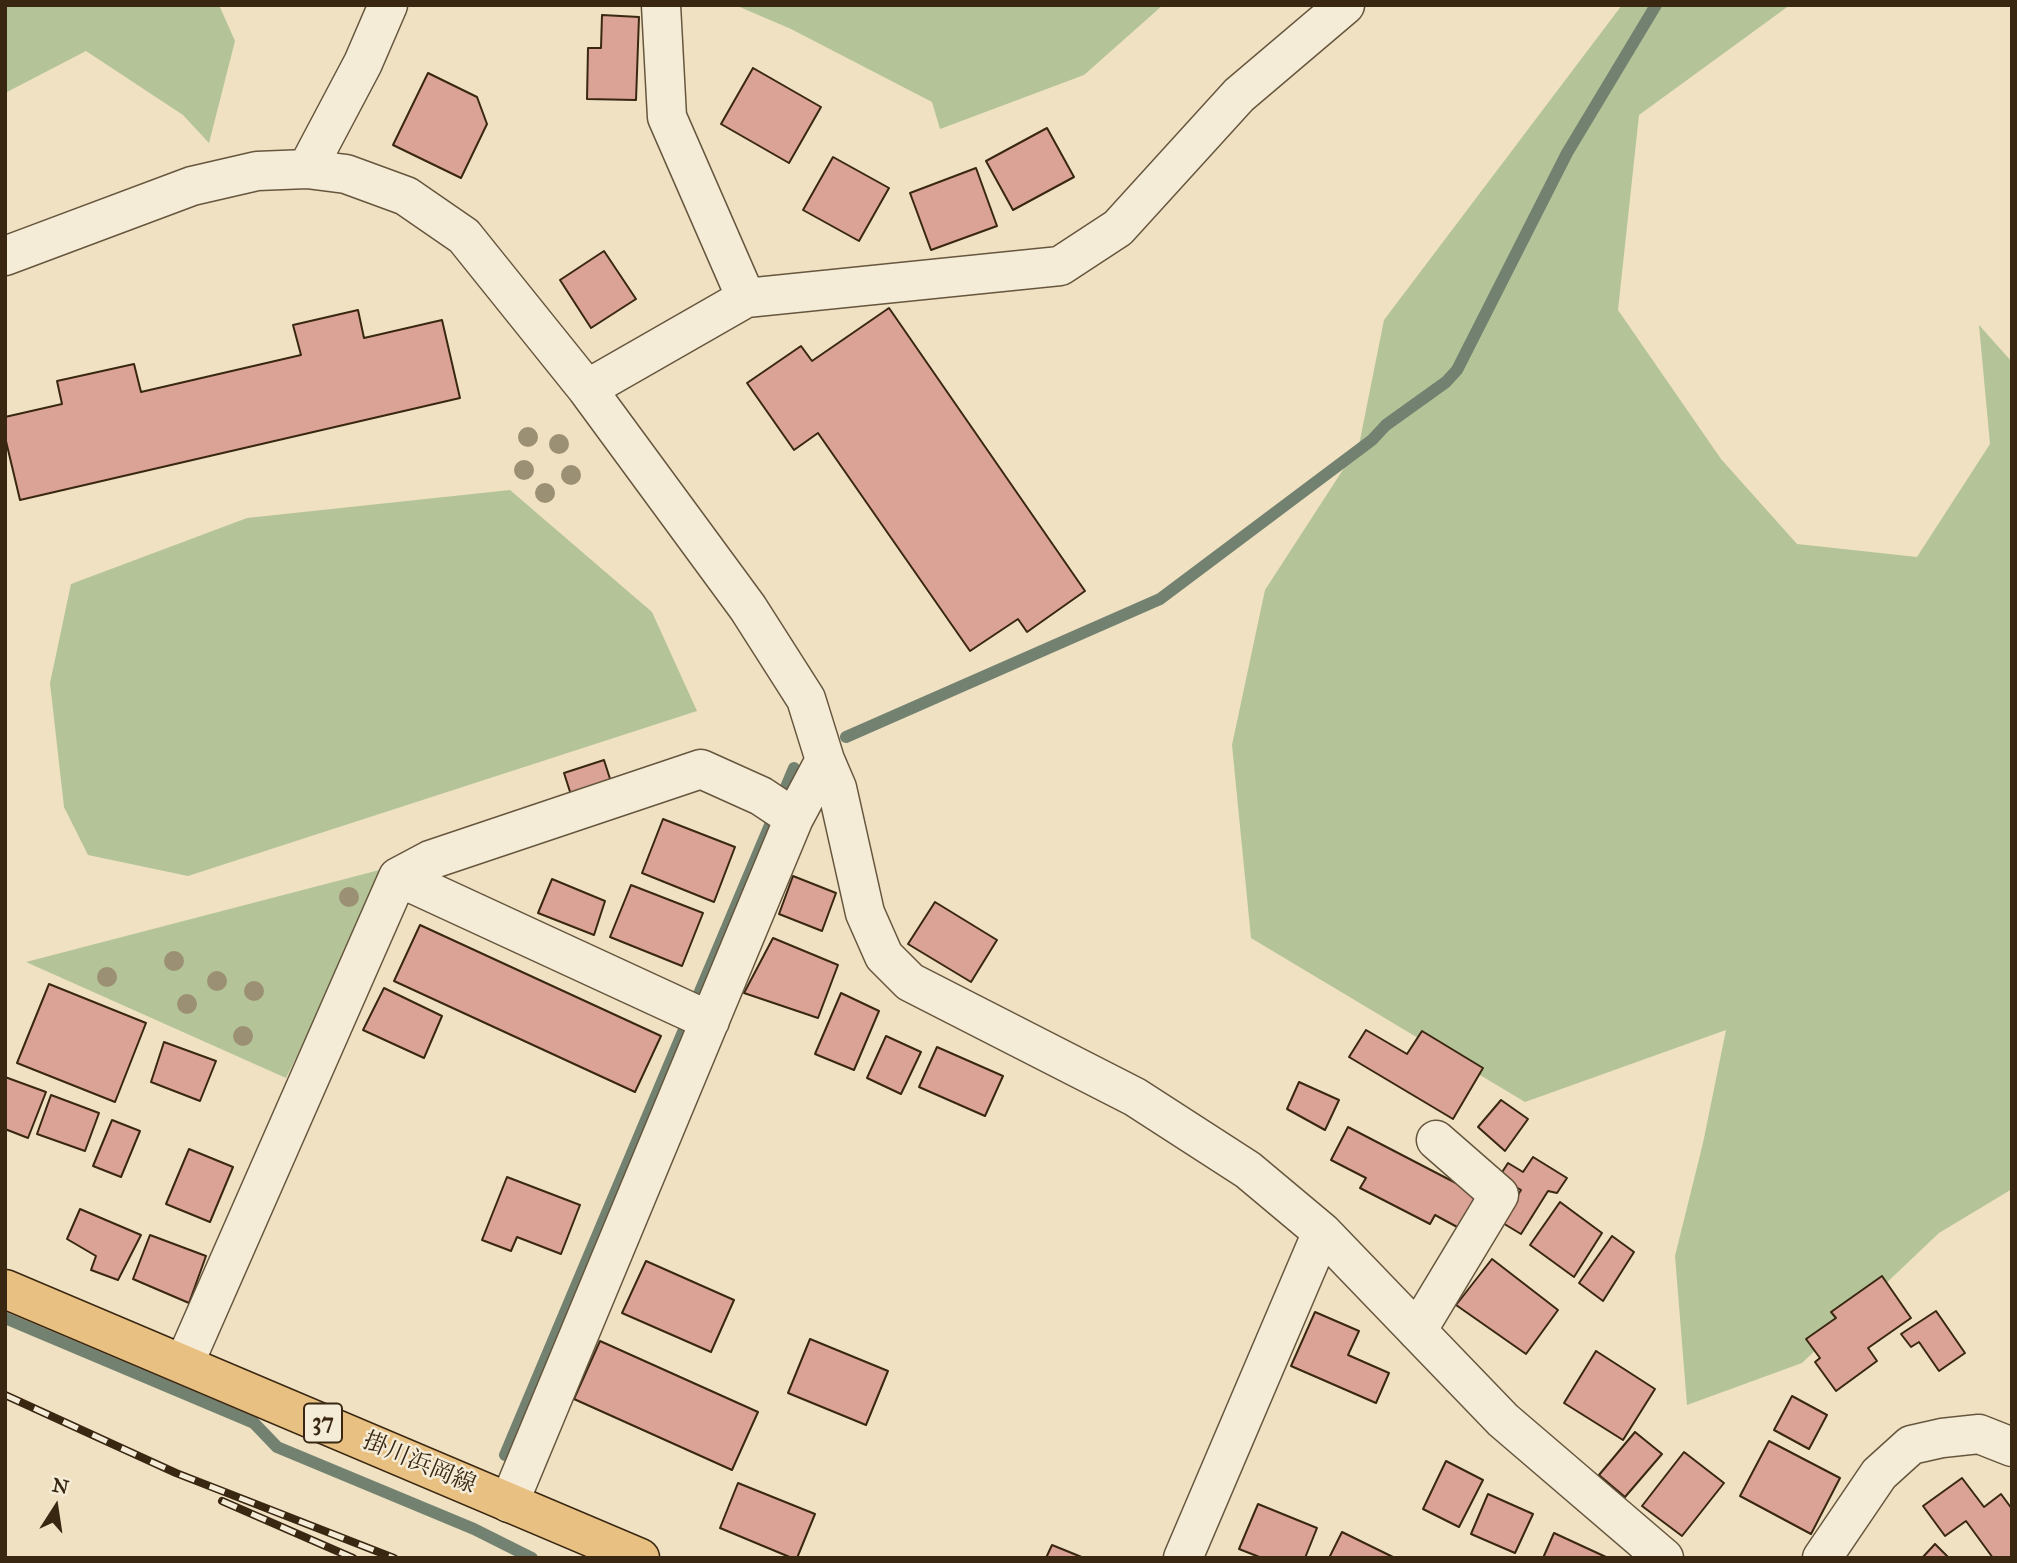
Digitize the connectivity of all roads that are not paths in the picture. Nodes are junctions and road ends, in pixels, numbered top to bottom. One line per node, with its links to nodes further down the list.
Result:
1 (388, 5): 4 (street)
2 (661, 5): 6 (street)
3 (1345, 5): 6 (street)
4 (307, 169): 5 (street); 7 (street)
5 (5, 256)
6 (746, 298): 7 (street)
7 (587, 389): 8 (street)
8 (825, 760): 9 (street); 13 (street)
9 (784, 812): 10 (street); 11 (street)
10 (398, 877): 11 (street); 16 (street)
11 (697, 1015): 18 (street)
12 (1436, 1140): 15 (street)
13 (1322, 1232): 15 (street); 20 (street)
14 (5, 1289): 16 (main road, 掛川浜岡線 / 37)
15 (1417, 1331): 21 (street)
16 (184, 1364): 18 (main road, 掛川浜岡線 / 37)
17 (2012, 1447): 22 (street)
18 (509, 1503): 19 (main road, 掛川浜岡線 / 37)
19 (640, 1558)
20 (1183, 1558)
21 (1664, 1558)
22 (1822, 1558)

